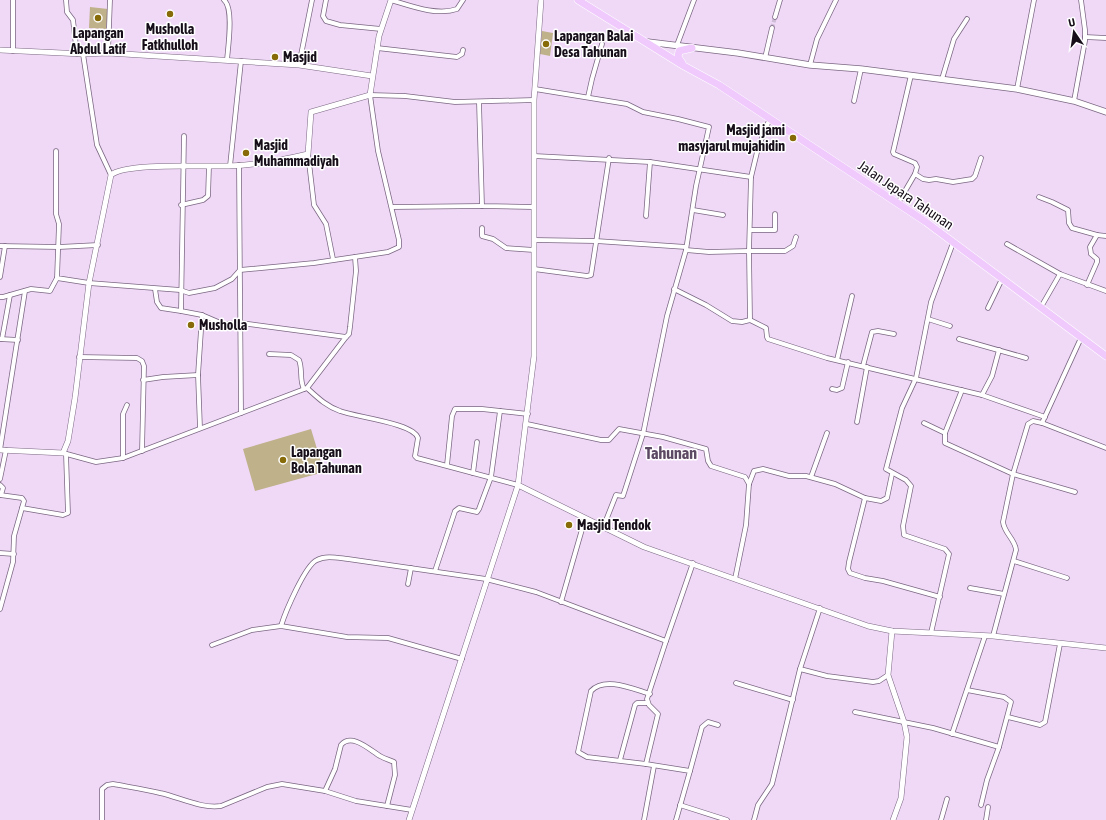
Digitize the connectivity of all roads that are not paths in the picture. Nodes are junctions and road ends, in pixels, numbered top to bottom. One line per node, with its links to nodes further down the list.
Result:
1 (13, 0): 29 (street)
2 (66, 0): 31 (street)
3 (110, 0): 30 (street)
4 (224, 0): 34 (street)
5 (312, 0): 36 (street)
6 (326, 0): 18 (street)
7 (391, 0): 8 (street); 18 (street)
8 (463, 0)
9 (541, 0): 43 (street)
10 (578, 0): 22 (highway, Jalan Jepara Tahunan)
11 (694, 0): 24 (street)
12 (780, 0): 16 (street)
13 (836, 0): 38 (street)
14 (1034, 0): 44 (street)
15 (1081, 0): 20 (street)
16 (775, 17)
17 (967, 19): 42 (street)
18 (382, 28): 25 (street)
19 (772, 28): 33 (street)
20 (1085, 37): 21 (street); 49 (street)
21 (1106, 38)
22 (648, 42): 24 (main road); 37 (highway, Jalan Jepara Tahunan)
23 (602, 44): 46 (street)
24 (677, 45): 26 (main road)
25 (377, 48): 28 (street); 41 (street)
26 (692, 48): 33 (main road); 37 (highway)
27 (0, 50): 29 (street)
28 (463, 50)
29 (13, 51): 31 (street)
30 (108, 53): 32 (street); 34 (street)
31 (77, 54): 32 (street)
32 (84, 54): 66 (street)
33 (766, 58): 38 (main road)
34 (227, 60): 35 (street)
35 (241, 61): 36 (street); 63 (street)
36 (299, 65): 41 (street)
37 (684, 66): 52 (highway, Jalan Jepara Tahunan)
38 (810, 66): 39 (main road)
39 (861, 69): 40 (main road); 48 (street)
40 (911, 75): 42 (main road); 65 (street)
41 (372, 76): 45 (street)
42 (942, 79): 44 (main road)
43 (535, 89): 46 (street); 47 (street)
44 (1016, 89): 49 (main road)
45 (370, 95): 50 (street); 55 (street); 72 (street)
46 (588, 97): 64 (street)
47 (534, 100): 50 (street); 56 (street)
48 (854, 101)
49 (1074, 101): 51 (main road)
50 (479, 102): 71 (street)
51 (1106, 112)
52 (770, 118): 67 (street); 69 (highway, Jalan Jepara Tahunan)
53 (184, 136): 61 (street)
54 (56, 151): 89 (street)
55 (308, 154): 60 (street); 94 (street)
56 (534, 156): 57 (street); 73 (street)
57 (609, 158): 59 (street); 84 (street)
58 (981, 158): 65 (street)
59 (650, 162): 64 (street); 77 (street)
60 (239, 165): 63 (street); 96 (street)
61 (183, 166): 62 (street); 66 (street); 70 (street)
62 (209, 166): 63 (street); 70 (street)
63 (230, 166)
64 (699, 170): 67 (street); 74 (street)
65 (916, 174): 69 (street)
66 (111, 175): 87 (street)
67 (751, 177): 79 (street)
68 (1039, 197): 80 (street)
69 (898, 204): 85 (highway, Jalan Jepara Tahunan)
70 (181, 205): 105 (street)
71 (482, 206): 72 (street); 73 (street)
72 (392, 207): 93 (street)
73 (533, 207): 83 (street)
74 (693, 210): 76 (street); 90 (street)
75 (775, 214): 79 (street)
76 (723, 215)
77 (646, 216)
78 (482, 228): 91 (street)
79 (750, 230): 92 (street)
80 (1097, 235): 81 (street); 102 (street)
81 (1106, 236)
82 (796, 237): 92 (street)
83 (534, 240): 84 (street); 91 (street)
84 (596, 240): 90 (street); 95 (street)
85 (953, 242): 100 (highway, Jalan Jepara Tahunan); 115 (street)
86 (1006, 244): 97 (street)
87 (98, 245): 89 (street); 101 (street)
88 (2, 246): 89 (street); 98 (street)
89 (59, 247): 99 (street)
90 (686, 249): 92 (street); 104 (street)
91 (534, 250): 95 (street)
92 (749, 251): 116 (street)
93 (355, 257): 94 (street); 120 (street)
94 (333, 259): 96 (street)
95 (534, 269): 143 (street)
96 (240, 270): 105 (street); 117 (street)
97 (1060, 274): 102 (street); 111 (street)
98 (0, 277)
99 (57, 278): 101 (street); 107 (street)
100 (1002, 279): 111 (highway, Jalan Jepara Tahunan); 112 (street)
101 (89, 283): 103 (street); 128 (street)
102 (1087, 285): 106 (street)
103 (155, 289): 105 (street); 113 (street)
104 (674, 289): 116 (street); 152 (street)
105 (180, 290): 113 (street)
106 (1106, 290)
107 (25, 291): 108 (street); 124 (street)
108 (10, 296): 110 (street); 122 (street)
109 (852, 296): 130 (street)
110 (0, 297)
111 (1041, 307): 121 (highway, Jalan Jepara Tahunan)
112 (988, 308)
113 (181, 310): 114 (street)
114 (202, 315): 117 (street); 133 (street)
115 (928, 319): 118 (street); 134 (street)
116 (750, 320): 130 (street)
117 (241, 323): 120 (street); 142 (street)
118 (950, 326)
119 (894, 334): 132 (street)
120 (346, 337): 136 (street)
121 (1081, 338): 127 (highway, Jalan Jepara Tahunan); 144 (street)
122 (1, 339): 124 (street)
123 (959, 339): 125 (street)
124 (18, 340): 155 (street)
125 (1000, 350): 129 (street); 139 (street)
126 (269, 354): 136 (street)
127 (1106, 356)
128 (79, 357): 135 (street); 157 (street)
129 (1026, 358)
130 (837, 360): 131 (street)
131 (848, 362): 132 (street); 137 (street)
132 (865, 366): 134 (street); 145 (street)
133 (198, 375): 135 (street); 149 (street)
134 (916, 378): 138 (street); 161 (street)
135 (143, 380): 156 (street)
136 (305, 389): 142 (street); 159 (street)
137 (832, 389)
138 (962, 390): 139 (street); 151 (street)
139 (982, 395): 144 (street)
140 (127, 405): 158 (street)
141 (500, 411): 143 (street); 159 (street); 163 (street)
142 (241, 413): 149 (street)
143 (528, 414): 148 (street)
144 (1045, 417): 147 (street)
145 (857, 422)
146 (924, 423): 151 (street)
147 (1042, 423): 154 (street); 162 (street)
148 (527, 424): 152 (street); 168 (street)
149 (200, 428): 156 (street)
150 (827, 433): 164 (street)
151 (945, 433): 162 (street)
152 (643, 434): 166 (street); 174 (street)
153 (477, 442): 160 (street)
154 (1106, 448)
155 (2, 450): 157 (street); 165 (street)
156 (142, 451): 158 (street)
157 (65, 453): 158 (street); 172 (street)
158 (123, 458)
159 (447, 465): 160 (street)
160 (473, 472): 163 (street)
161 (892, 474): 171 (street); 187 (street)
162 (1013, 474): 169 (street); 177 (street)
163 (491, 477): 168 (street); 180 (street)
164 (811, 477): 166 (street); 171 (street)
165 (0, 479)
166 (749, 484): 183 (street)
167 (0, 485): 170 (street)
168 (518, 485): 173 (street); 182 (street)
169 (1075, 492)
170 (0, 495): 172 (street)
171 (865, 498): 187 (street)
172 (22, 508): 176 (street)
173 (585, 519): 174 (street); 188 (street)
174 (603, 528): 178 (street)
175 (0, 553): 176 (street)
176 (14, 554): 190 (street)
177 (1014, 561): 181 (street); 186 (street)
178 (693, 564): 183 (street); 196 (street)
179 (411, 568): 180 (street); 184 (street); 191 (street)
180 (435, 571): 182 (street)
181 (1067, 578)
182 (486, 579): 188 (street); 200 (street)
183 (735, 579): 189 (street)
184 (408, 584)
185 (970, 588): 186 (street)
186 (1004, 594): 195 (street)
187 (940, 597): 193 (street)
188 (561, 602): 196 (street)
189 (820, 608): 192 (street); 201 (street)
190 (0, 610)
191 (281, 626): 198 (street); 200 (street)
192 (892, 632): 193 (street); 202 (street)
193 (931, 633): 194 (street)
194 (985, 636): 195 (street); 204 (street)
195 (993, 636): 197 (street)
196 (666, 641): 205 (street)
197 (1060, 644): 199 (street); 209 (street)
198 (212, 645)
199 (1106, 648)
200 (462, 658): 224 (street)
201 (800, 669): 202 (street); 206 (street)
202 (888, 675): 210 (street)
203 (736, 683): 206 (street)
204 (967, 690): 209 (street); 212 (street)
205 (650, 694): 207 (street); 214 (street)
206 (793, 700): 230 (street)
207 (647, 703): 214 (street); 215 (street)
208 (855, 712): 210 (street)
209 (1008, 717): 213 (street)
210 (904, 722): 212 (street); 231 (street)
211 (718, 725): 217 (street)
212 (952, 734): 213 (street)
213 (999, 747): 221 (street)
214 (620, 760): 215 (street)
215 (646, 764): 216 (street)
216 (654, 766): 217 (street); 227 (street)
217 (690, 771): 220 (street)
218 (325, 791): 222 (street); 222 (street); 225 (street)
219 (947, 799): 232 (street)
220 (680, 805): 228 (street); 229 (street)
221 (981, 805)
222 (387, 806): 224 (street)
223 (988, 807): 233 (street)
224 (412, 810): 226 (street)
225 (102, 820)
226 (409, 820)
227 (644, 820)
228 (676, 820)
229 (727, 820)
230 (754, 820)
231 (893, 820)
232 (941, 820)
233 (986, 820)

